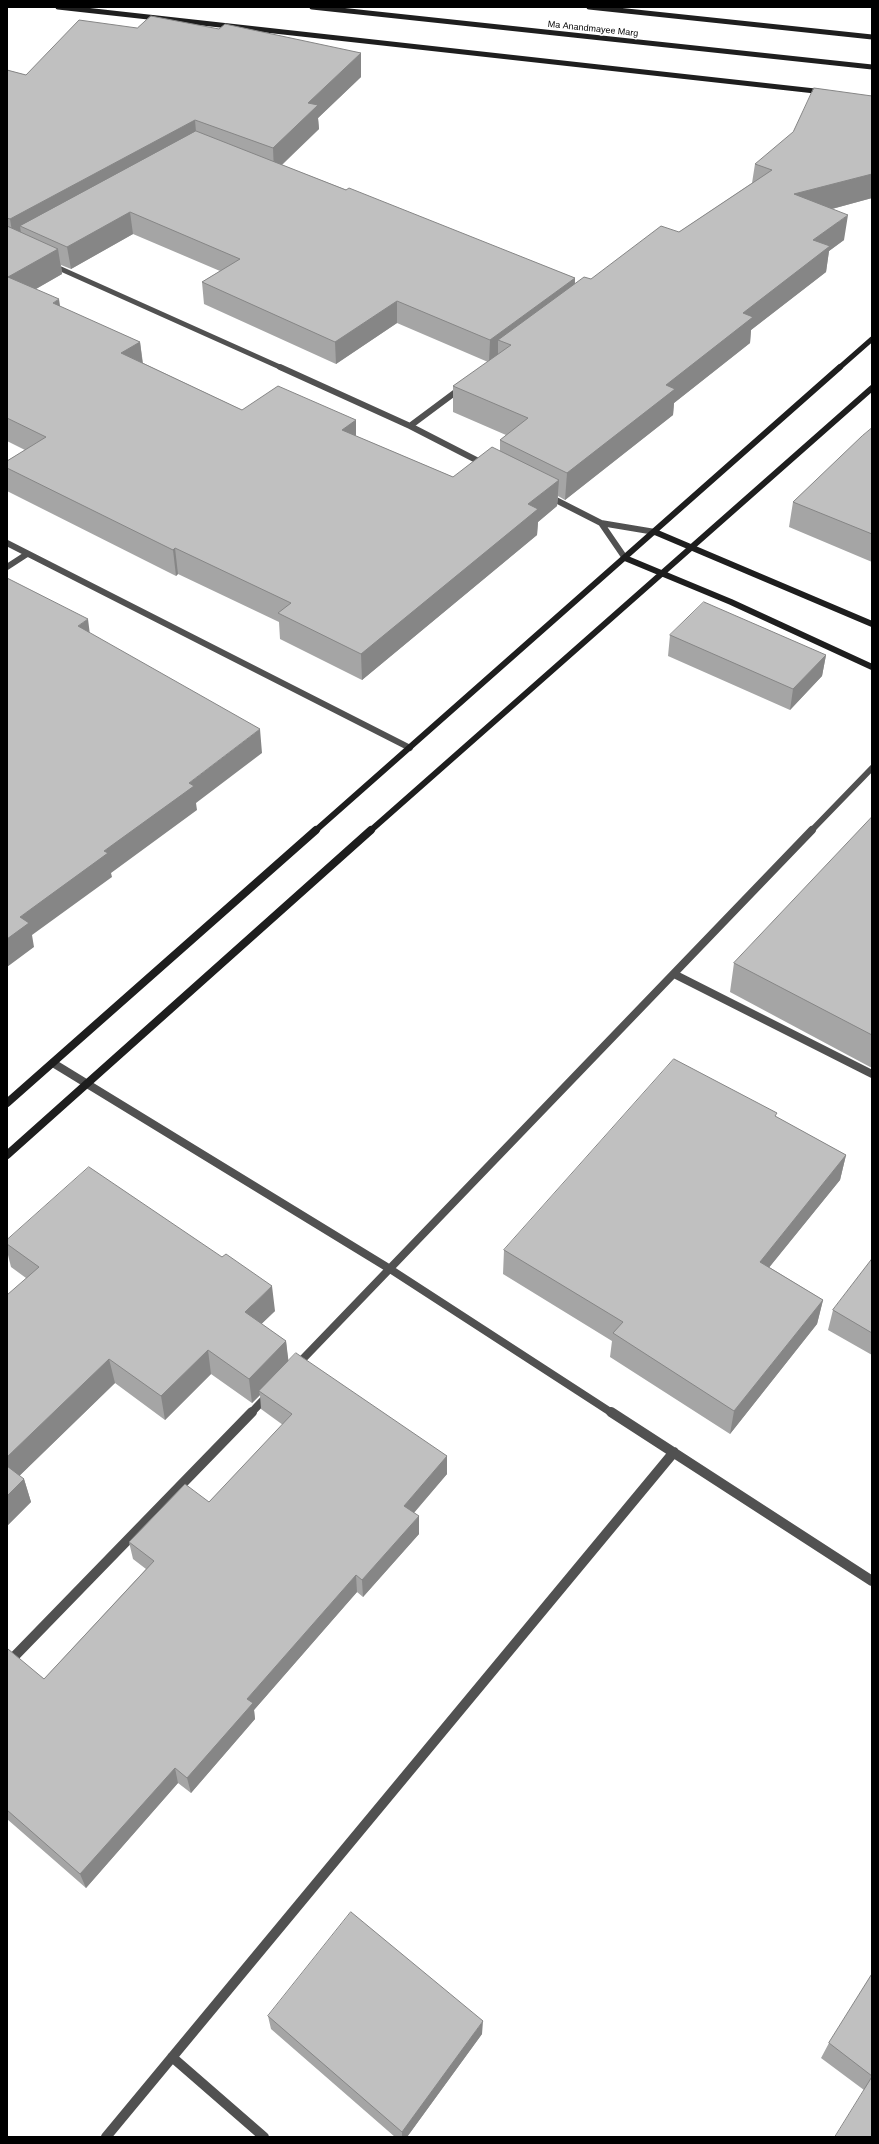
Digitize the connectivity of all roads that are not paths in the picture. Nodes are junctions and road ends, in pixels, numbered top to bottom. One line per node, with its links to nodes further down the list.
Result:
1 (58, 7): 6 (street)
2 (312, 7): 5 (street, Ma Anandmayee Marg)
3 (589, 7): 4 (street, Ma Anandmayee Marg)
4 (872, 36)
5 (872, 67)
6 (832, 92)
7 (44, 261): 11 (street)
8 (872, 339): 15 (street)
9 (466, 384): 11 (street)
10 (872, 388): 17 (street)
11 (410, 426): 12 (street)
12 (488, 466)
13 (544, 494): 14 (street)
14 (601, 523): 15 (street); 19 (street)
15 (655, 532): 17 (street); 19 (street)
16 (7, 543): 18 (street)
17 (693, 548): 21 (street); 22 (street)
18 (27, 554): 20 (street); 24 (street)
19 (625, 558): 21 (street); 24 (street)
20 (7, 567)
21 (663, 574): 23 (street); 29 (street)
22 (872, 624)
23 (872, 667)
24 (410, 748): 27 (street)
25 (872, 768): 26 (street)
26 (674, 974): 28 (street); 32 (street)
27 (53, 1063): 29 (street); 30 (street)
28 (872, 1074)
29 (86, 1084): 31 (street); 32 (street)
30 (7, 1103)
31 (7, 1155)
32 (390, 1268): 33 (street); 35 (street)
33 (290, 1372)
34 (274, 1389): 37 (street)
35 (674, 1452): 36 (street); 38 (street)
36 (872, 1581)
37 (7, 1664)
38 (172, 2057): 39 (street); 40 (street)
39 (106, 2137)
40 (264, 2137)

